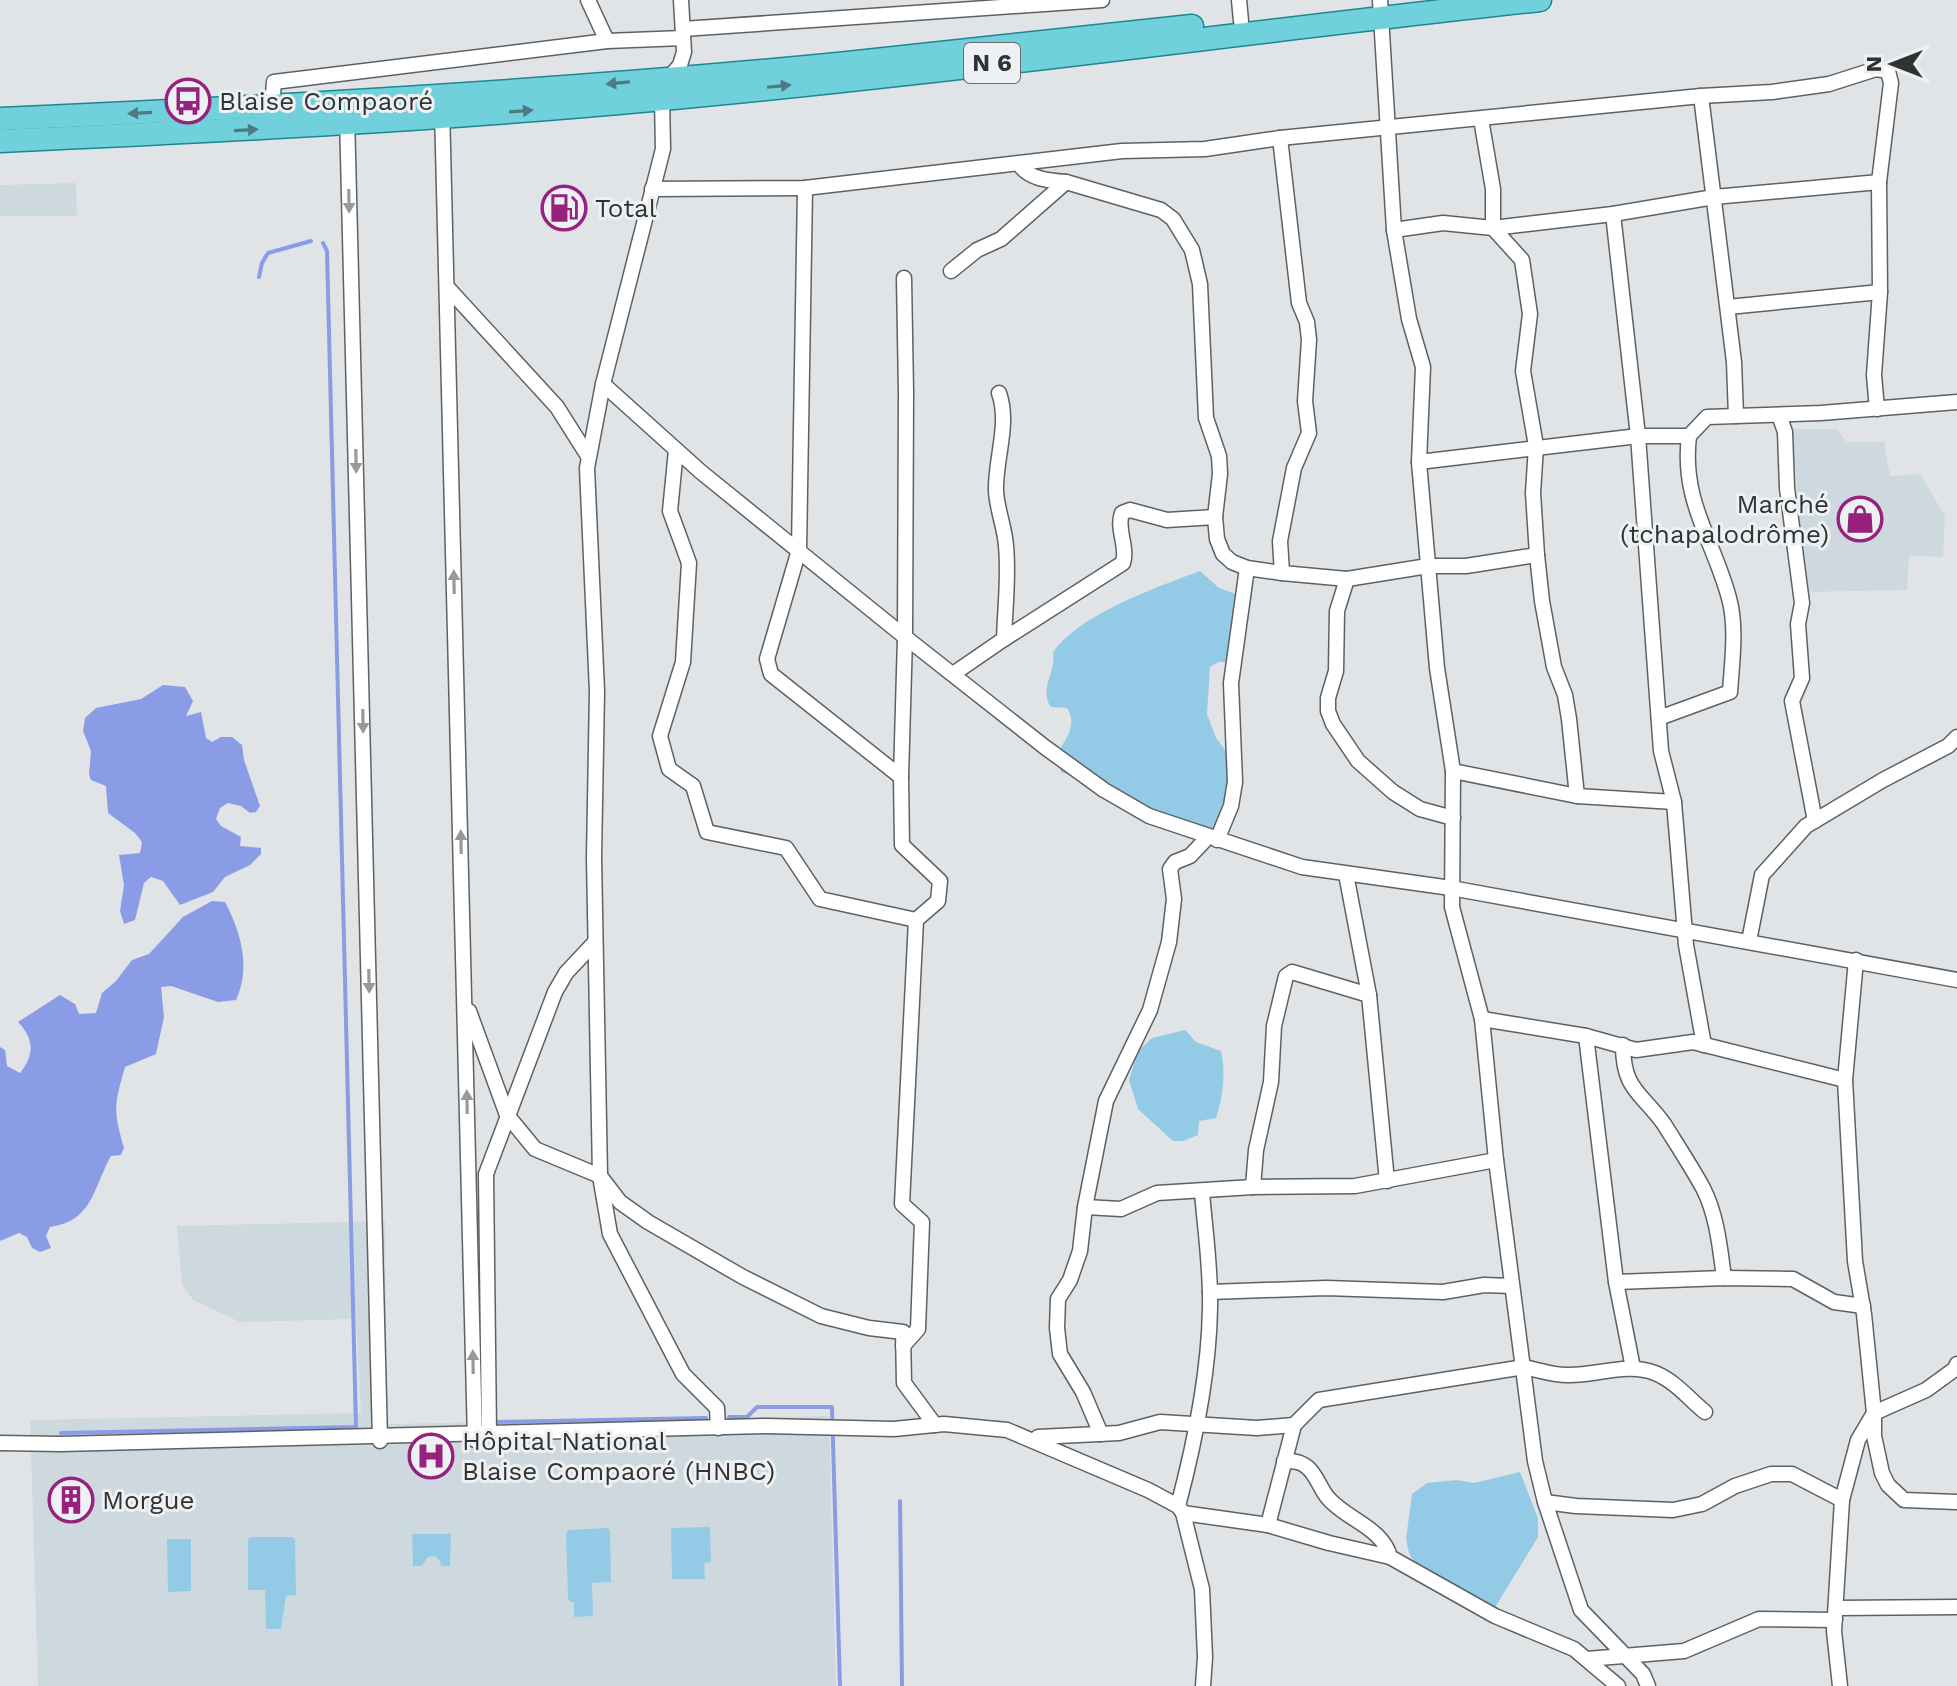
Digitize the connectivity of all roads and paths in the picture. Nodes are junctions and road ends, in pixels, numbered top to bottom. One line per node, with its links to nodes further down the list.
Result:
1 (588, 0): 9 (street)
2 (681, 0): 8 (street)
3 (1102, 0): 8 (street)
4 (1448, 0): 6 (main road, N 6)
5 (1540, 0): 6 (main road, N 6)
6 (1381, 8): 7 (main road, N 6); 12 (main road, N 6, one-way to 6); 18 (street)
7 (1240, 11): 10 (main road, N 6)
8 (683, 34): 9 (street); 10 (street)
9 (607, 41): 13 (street)
10 (670, 77): 12 (street); 14 (main road, N 6, one-way to 14)
11 (1701, 96): 17 (street); 23 (street); 26 (street)
12 (662, 99): 14 (main road, N 6, one-way to 12); 25 (street)
13 (272, 107): 15 (main road, N 6); 16 (main road, N 6, one-way to 16)
14 (442, 107): 15 (main road, N 6); 32 (street)
15 (347, 113): 20 (main road, N 6, one-way to 15); 107 (street, one-way to 107)
16 (0, 119)
17 (1481, 119): 18 (street); 28 (street)
18 (1387, 128): 19 (street); 29 (street)
19 (1280, 138): 21 (street); 52 (street)
20 (0, 141)
21 (1019, 164): 22 (street); 24 (street)
22 (1066, 182): 30 (street); 47 (street)
23 (1879, 182): 26 (street); 33 (street)
24 (805, 188): 25 (street); 48 (street)
25 (652, 189): 35 (street)
26 (1714, 197): 27 (street); 34 (street)
27 (1613, 214): 28 (street); 41 (street)
28 (1493, 228): 29 (street); 43 (street)
29 (1394, 230): 46 (street)
30 (951, 271)
31 (904, 278): 54 (street)
32 (447, 287): 45 (street); 75 (street, one-way to 32)
33 (1880, 292): 34 (street); 38 (street)
34 (1728, 307): 40 (street)
35 (603, 384): 44 (street); 45 (street)
36 (999, 393): 55 (street)
37 (1957, 402): 38 (street)
38 (1877, 409): 39 (street)
39 (1779, 415): 40 (street); 64 (street)
40 (1736, 416): 42 (street)
41 (1638, 436): 42 (street); 43 (street); 57 (street)
42 (1689, 436): 57 (street)
43 (1536, 446): 46 (street); 49 (street)
44 (676, 450): 48 (street); 68 (street)
45 (588, 456): 71 (street)
46 (1419, 462): 50 (street)
47 (1215, 517): 51 (street); 55 (street)
48 (799, 550): 54 (street); 60 (street)
49 (1537, 555): 50 (street); 61 (street)
50 (1428, 566): 53 (street); 59 (street)
51 (1247, 568): 52 (street); 65 (street)
52 (1282, 573): 53 (street)
53 (1347, 579): 63 (street)
54 (905, 637): 56 (street); 60 (street)
55 (1004, 639): 56 (street)
56 (953, 674): 65 (street)
57 (1659, 718): 62 (street)
58 (1957, 737): 64 (street)
59 (1453, 771): 61 (street); 63 (street)
60 (901, 777): 68 (street)
61 (1577, 796): 62 (street)
62 (1674, 802): 69 (street)
63 (1453, 818): 67 (street)
64 (1815, 821): 70 (street)
65 (1212, 839): 66 (street); 87 (street)
66 (1346, 874): 67 (street); 74 (street)
67 (1451, 888): 69 (street); 76 (street)
68 (916, 920): 93 (street)
69 (1685, 930): 70 (street); 79 (street)
70 (1749, 941): 72 (street)
71 (595, 942): 81 (street); 83 (street)
72 (1856, 960): 73 (street); 80 (street)
73 (1957, 980)
74 (1369, 995): 84 (street); 85 (street)
75 (465, 999): 81 (street); 106 (street, one-way to 75)
76 (1482, 1019): 77 (street); 82 (street)
77 (1586, 1036): 78 (street); 89 (street)
78 (1623, 1045): 79 (street); 88 (street)
79 (1704, 1045): 80 (street)
80 (1845, 1080): 92 (street)
81 (507, 1115): 83 (street); 106 (street)
82 (1496, 1160): 84 (street); 90 (street)
83 (600, 1176): 93 (street); 104 (street)
84 (1387, 1181): 85 (street)
85 (1253, 1187): 86 (street)
86 (1202, 1192): 87 (street); 91 (street)
87 (1085, 1207): 105 (street)
88 (1724, 1278): 89 (street); 92 (street)
89 (1616, 1282): 96 (street)
90 (1512, 1286): 91 (street); 94 (street)
91 (1210, 1292): 101 (street)
92 (1863, 1306): 100 (street)
93 (903, 1346): 102 (street)
94 (1524, 1367): 97 (street); 98 (street); 103 (street)
95 (1956, 1367): 100 (street)
96 (1633, 1368): 97 (street); 99 (street)
97 (1549, 1374): 98 (street)
98 (1526, 1390): 112 (street)
99 (1705, 1412)
100 (1874, 1413): 111 (street); 113 (street)
101 (1197, 1422): 103 (street); 105 (street); 114 (street)
102 (935, 1425): 104 (street); 108 (street)
103 (1294, 1425): 110 (street)
104 (718, 1428): 106 (street)
105 (1101, 1434): 108 (street)
106 (479, 1436): 107 (street)
107 (380, 1438): 109 (street)
108 (1034, 1440): 114 (street)
109 (0, 1443)
110 (1284, 1461): 115 (street); 116 (street)
111 (1842, 1500): 112 (street); 118 (street)
112 (1545, 1502): 120 (street)
113 (1957, 1502)
114 (1180, 1510): 115 (street); 122 (street)
115 (1268, 1525): 116 (street)
116 (1390, 1557): 121 (street)
117 (1957, 1607): 118 (street); 119 (street)
118 (1835, 1614): 120 (street); 125 (street)
119 (1957, 1616)
120 (1626, 1657): 121 (street); 124 (street)
121 (1587, 1659): 123 (street)
122 (1203, 1686)
123 (1618, 1686)
124 (1648, 1686)
125 (1840, 1686)

